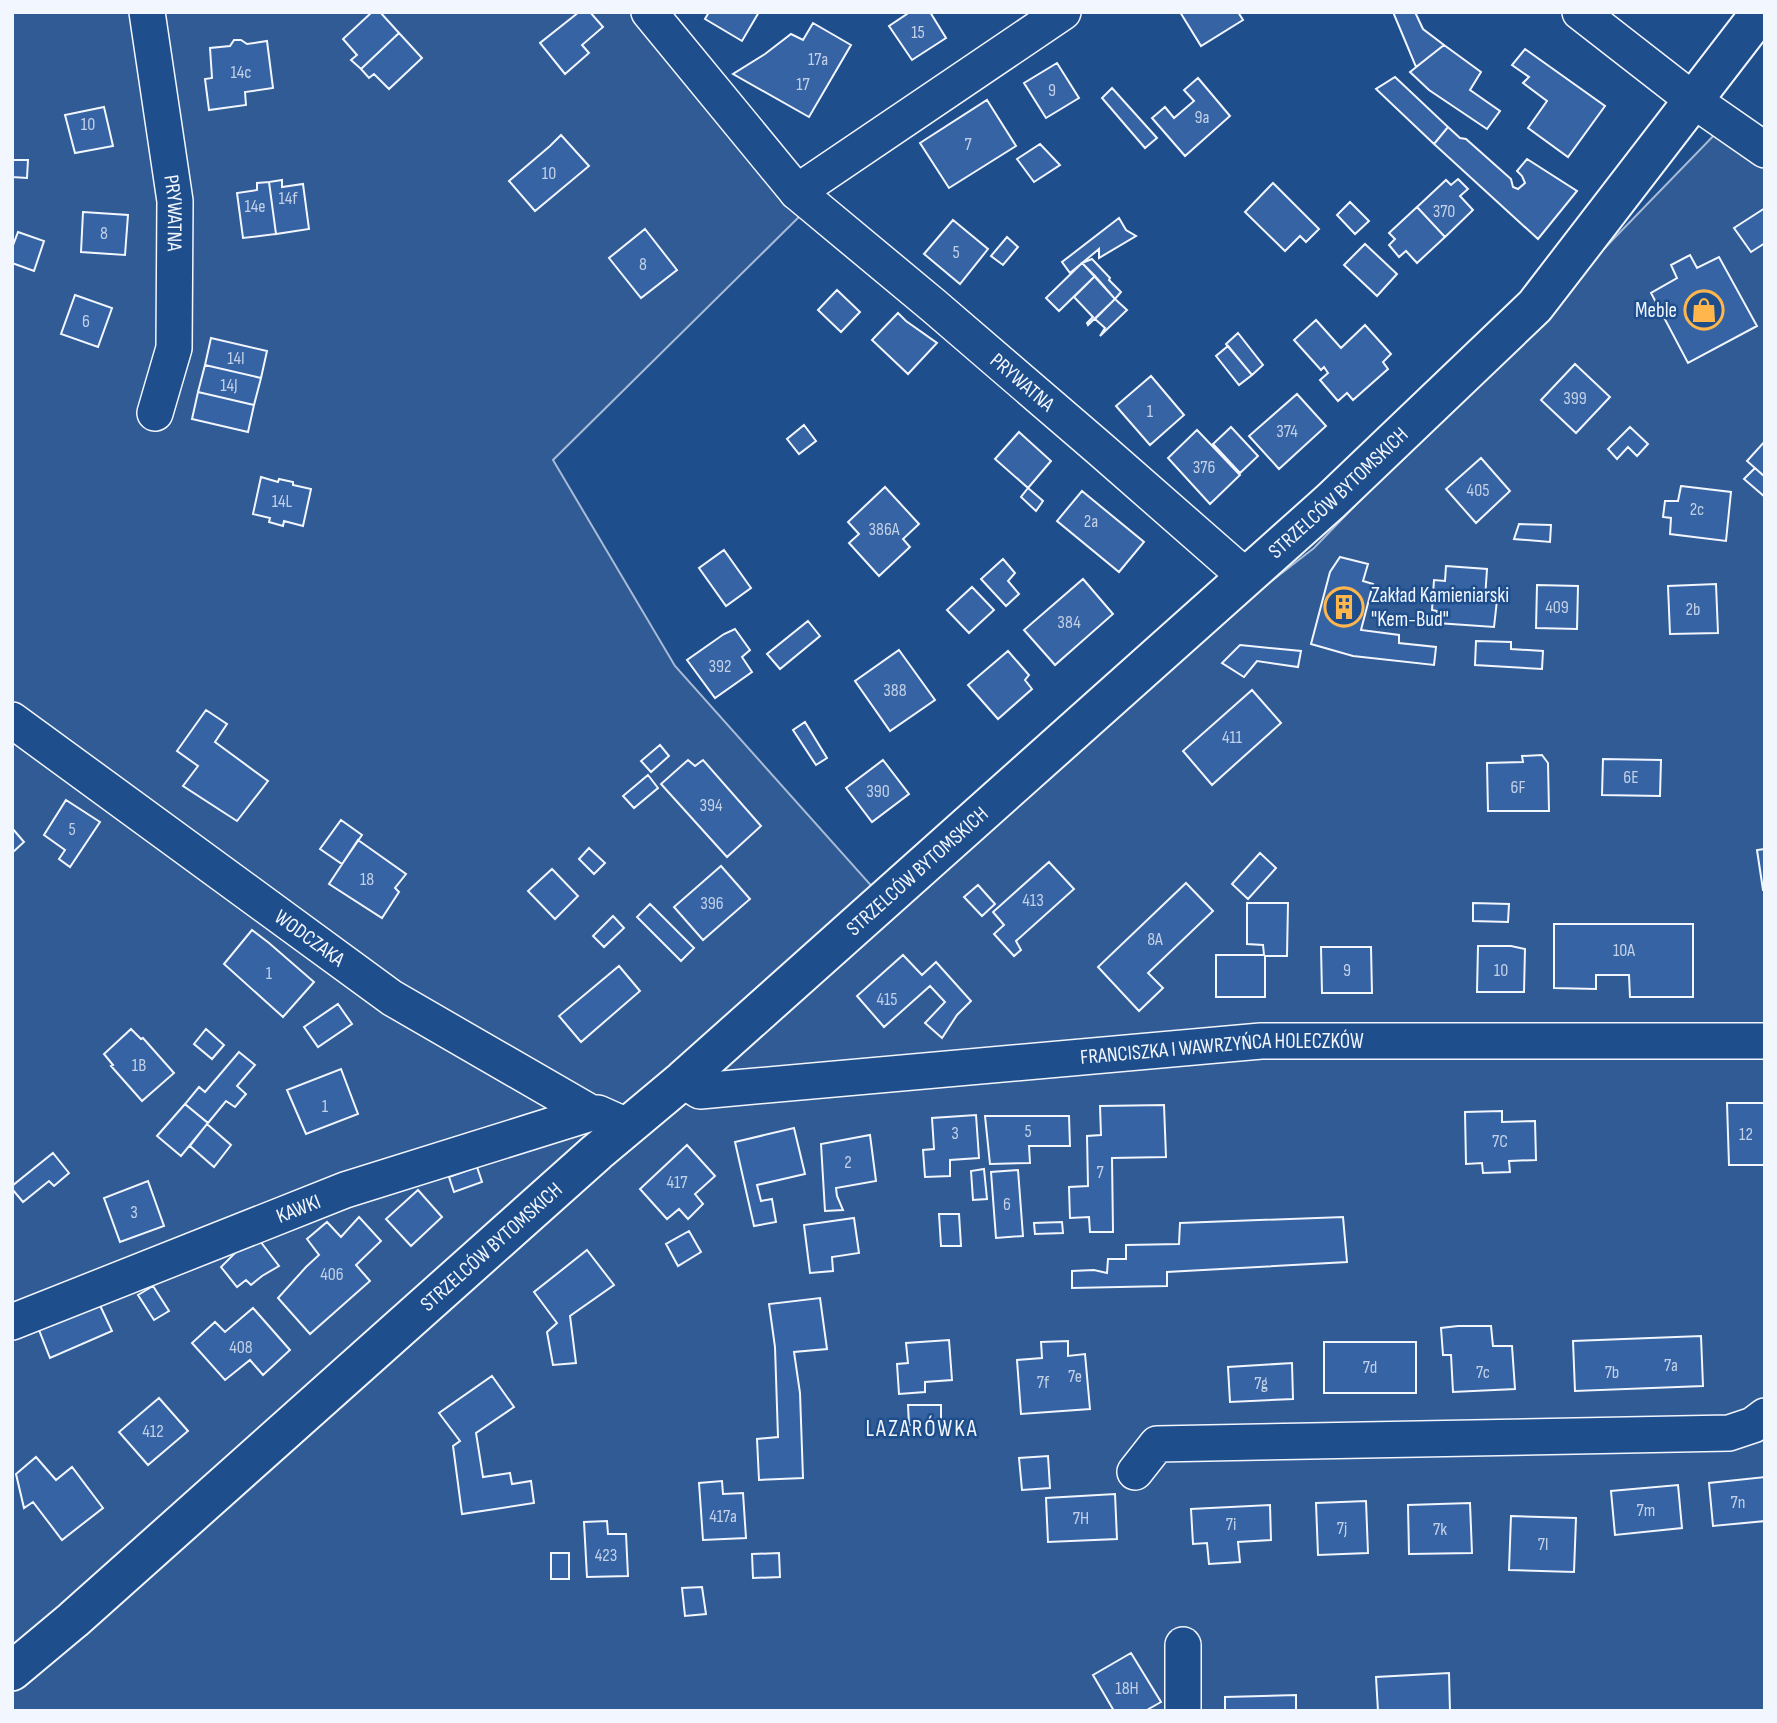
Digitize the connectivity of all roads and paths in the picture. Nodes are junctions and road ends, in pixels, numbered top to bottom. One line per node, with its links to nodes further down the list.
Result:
1 (147, 12): 9 (street, PRYWATNA)
2 (649, 12): 8 (street, PRYWATNA)
3 (1063, 12): 8 (street)
4 (1580, 12): 6 (street)
5 (1761, 12): 6 (highway, STRZELCÓW BYTOMSKICH)
6 (1693, 100): 7 (street); 10 (highway, STRZELCÓW BYTOMSKICH)
7 (1765, 150)
8 (797, 192): 10 (street, PRYWATNA)
9 (155, 413)
10 (1245, 576): 13 (highway, STRZELCÓW BYTOMSKICH)
11 (12, 720): 14 (street, WODCZAKA)
12 (1765, 1041): 13 (street, FRANCISZKA I WAWRZYŃCA HOLECZKÓW)
13 (683, 1080): 15 (highway, STRZELCÓW BYTOMSKICH)
14 (591, 1113): 15 (street, WODCZAKA); 16 (street, KAWKI)
15 (627, 1126): 20 (highway, STRZELCÓW BYTOMSKICH)
16 (12, 1322)
17 (1765, 1416): 18 (street)
18 (1135, 1472)
19 (1182, 1645): 21 (street)
20 (12, 1671)
21 (1183, 1711)

